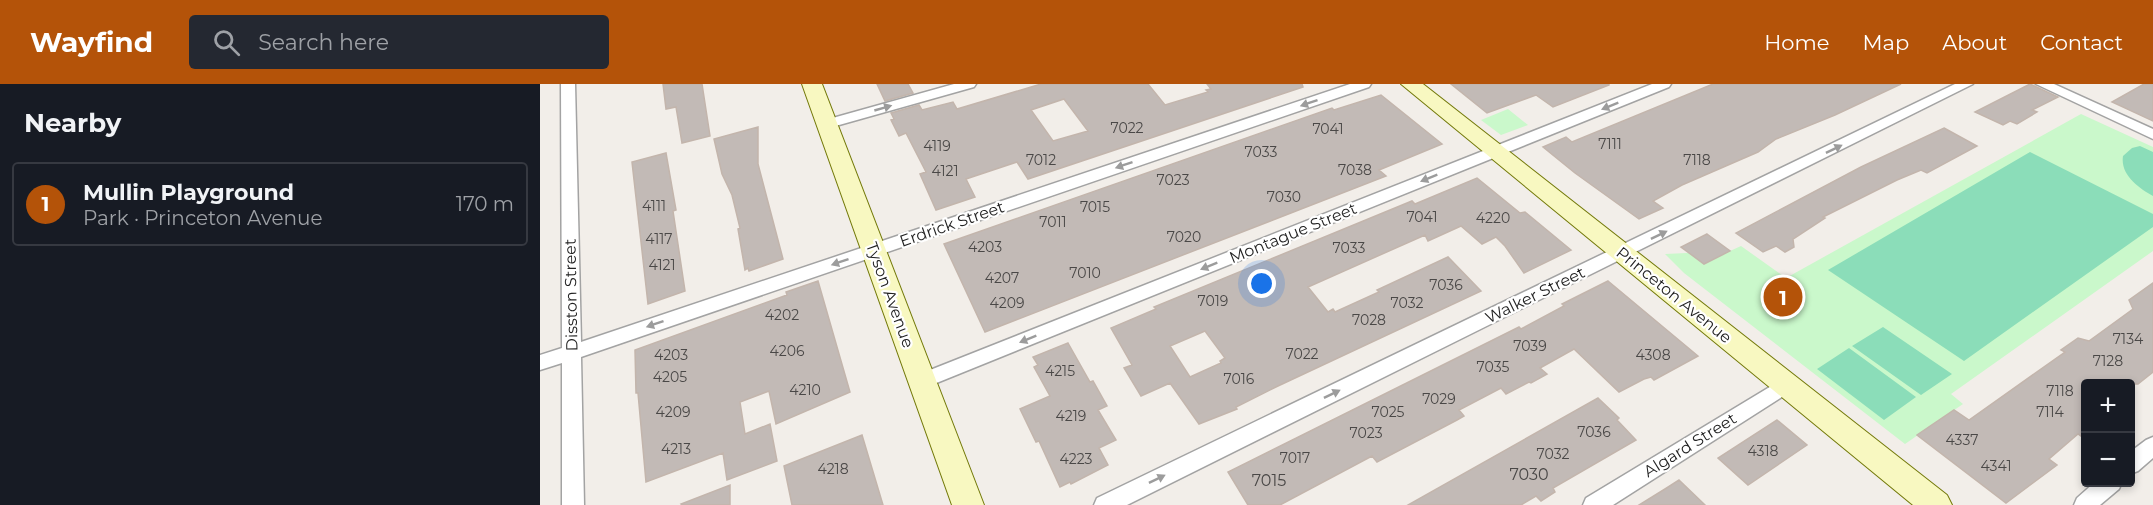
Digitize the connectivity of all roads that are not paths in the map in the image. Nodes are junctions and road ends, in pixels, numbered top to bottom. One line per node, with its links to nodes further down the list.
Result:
1 (568, 84): 14 (street, Disston Street)
2 (812, 84): 9 (street, Tyson Avenue)
3 (969, 84): 9 (street, one-way to 3)
4 (1364, 84): 12 (street, Erdrick Street, one-way to 12)
5 (1411, 84): 11 (street, Princeton Avenue)
6 (1664, 84): 11 (street, Montague Street, one-way to 11)
7 (1966, 84): 13 (street, Walker Street, one-way to 7)
8 (2043, 84): 10 (street)
9 (827, 124): 12 (street, Tyson Avenue)
10 (2153, 135)
11 (1495, 152): 13 (street, Princeton Avenue); 16 (street, Montague Street, one-way to 16)
12 (874, 250): 14 (street, Erdrick Street, one-way to 14); 16 (street, Tyson Avenue)
13 (1622, 253): 17 (street, Princeton Avenue); 23 (street, Walker Street, one-way to 13)
14 (572, 353): 15 (street, Erdrick Street); 21 (street, Disston Street)
15 (540, 363)
16 (922, 381): 22 (street, Tyson Avenue)
17 (1786, 385): 24 (street, Algard Street); 25 (street, Princeton Avenue)
18 (2153, 446): 19 (street)
19 (2135, 461)
20 (2106, 487): 26 (street)
21 (573, 505)
22 (968, 505)
23 (1105, 505)
24 (1594, 505)
25 (1936, 505)
26 (2085, 505)

